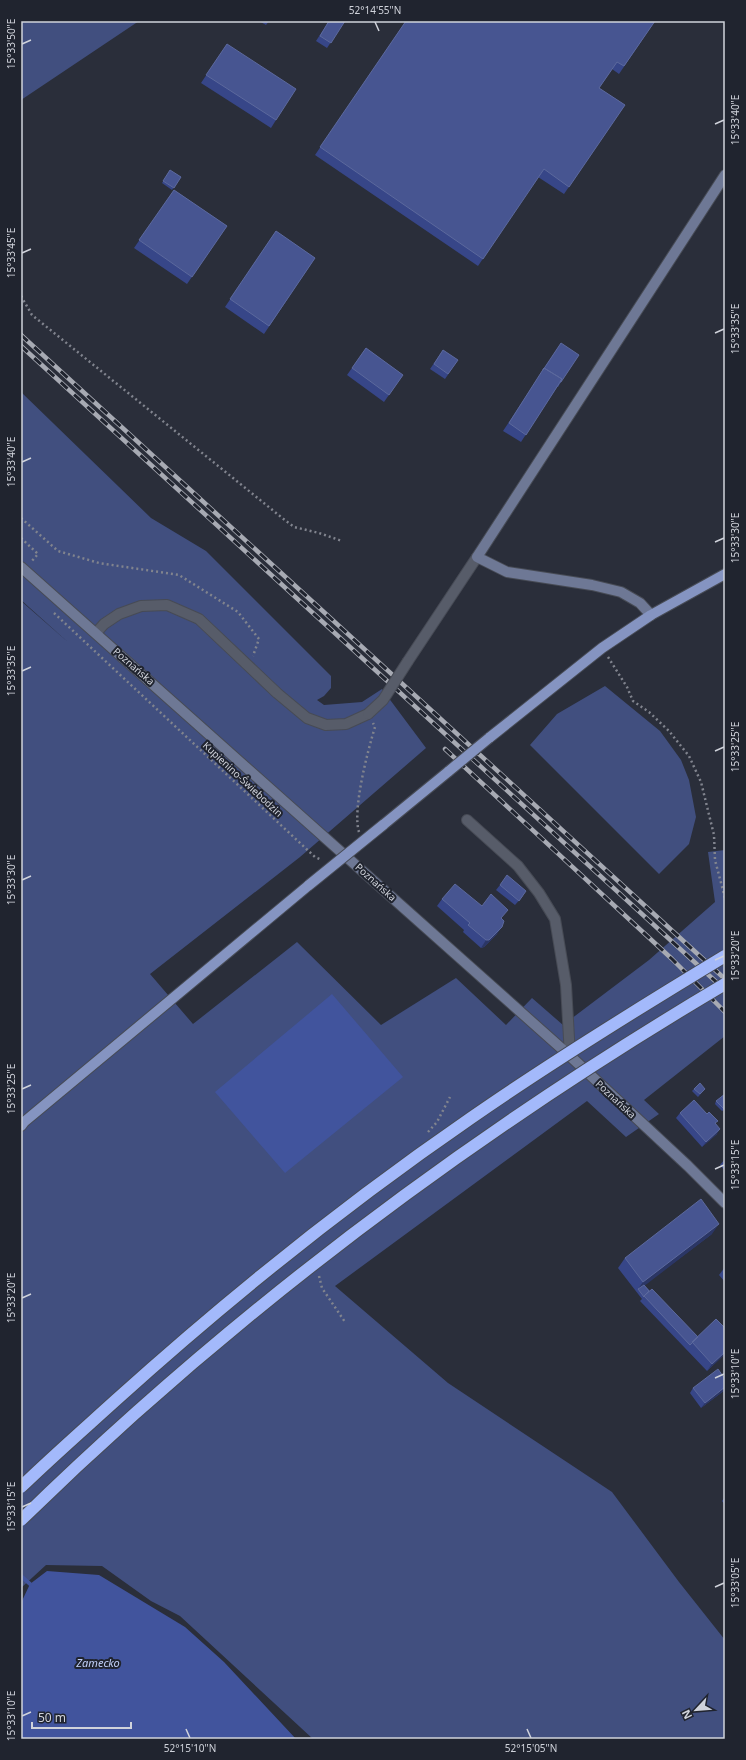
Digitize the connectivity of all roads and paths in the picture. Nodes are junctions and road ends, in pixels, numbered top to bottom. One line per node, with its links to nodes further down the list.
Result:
1 (725, 175): 6 (street)
2 (21, 296): 5 (path)
3 (21, 518): 13 (path)
4 (21, 538): 7 (path)
5 (342, 541)
6 (477, 557): 10 (street); 13 (street, bridge)
7 (22, 568): 11 (street, Poznańska)
8 (725, 574): 10 (main road)
9 (50, 610): 15 (path, Kupienino-Świebodzin)
10 (650, 615): 12 (main road)
11 (96, 633): 13 (street); 19 (street, Poznańska)
12 (602, 648): 16 (path); 20 (main road, bridge)
13 (249, 666)
14 (467, 820): 19 (street)
15 (328, 864)
16 (725, 898)
17 (725, 956): 22 (highway, bridge)
18 (725, 984): 23 (highway, bridge)
19 (570, 1056): 21 (street, Poznańska)
20 (22, 1124)
21 (725, 1203)
22 (21, 1487)
23 (21, 1520)

